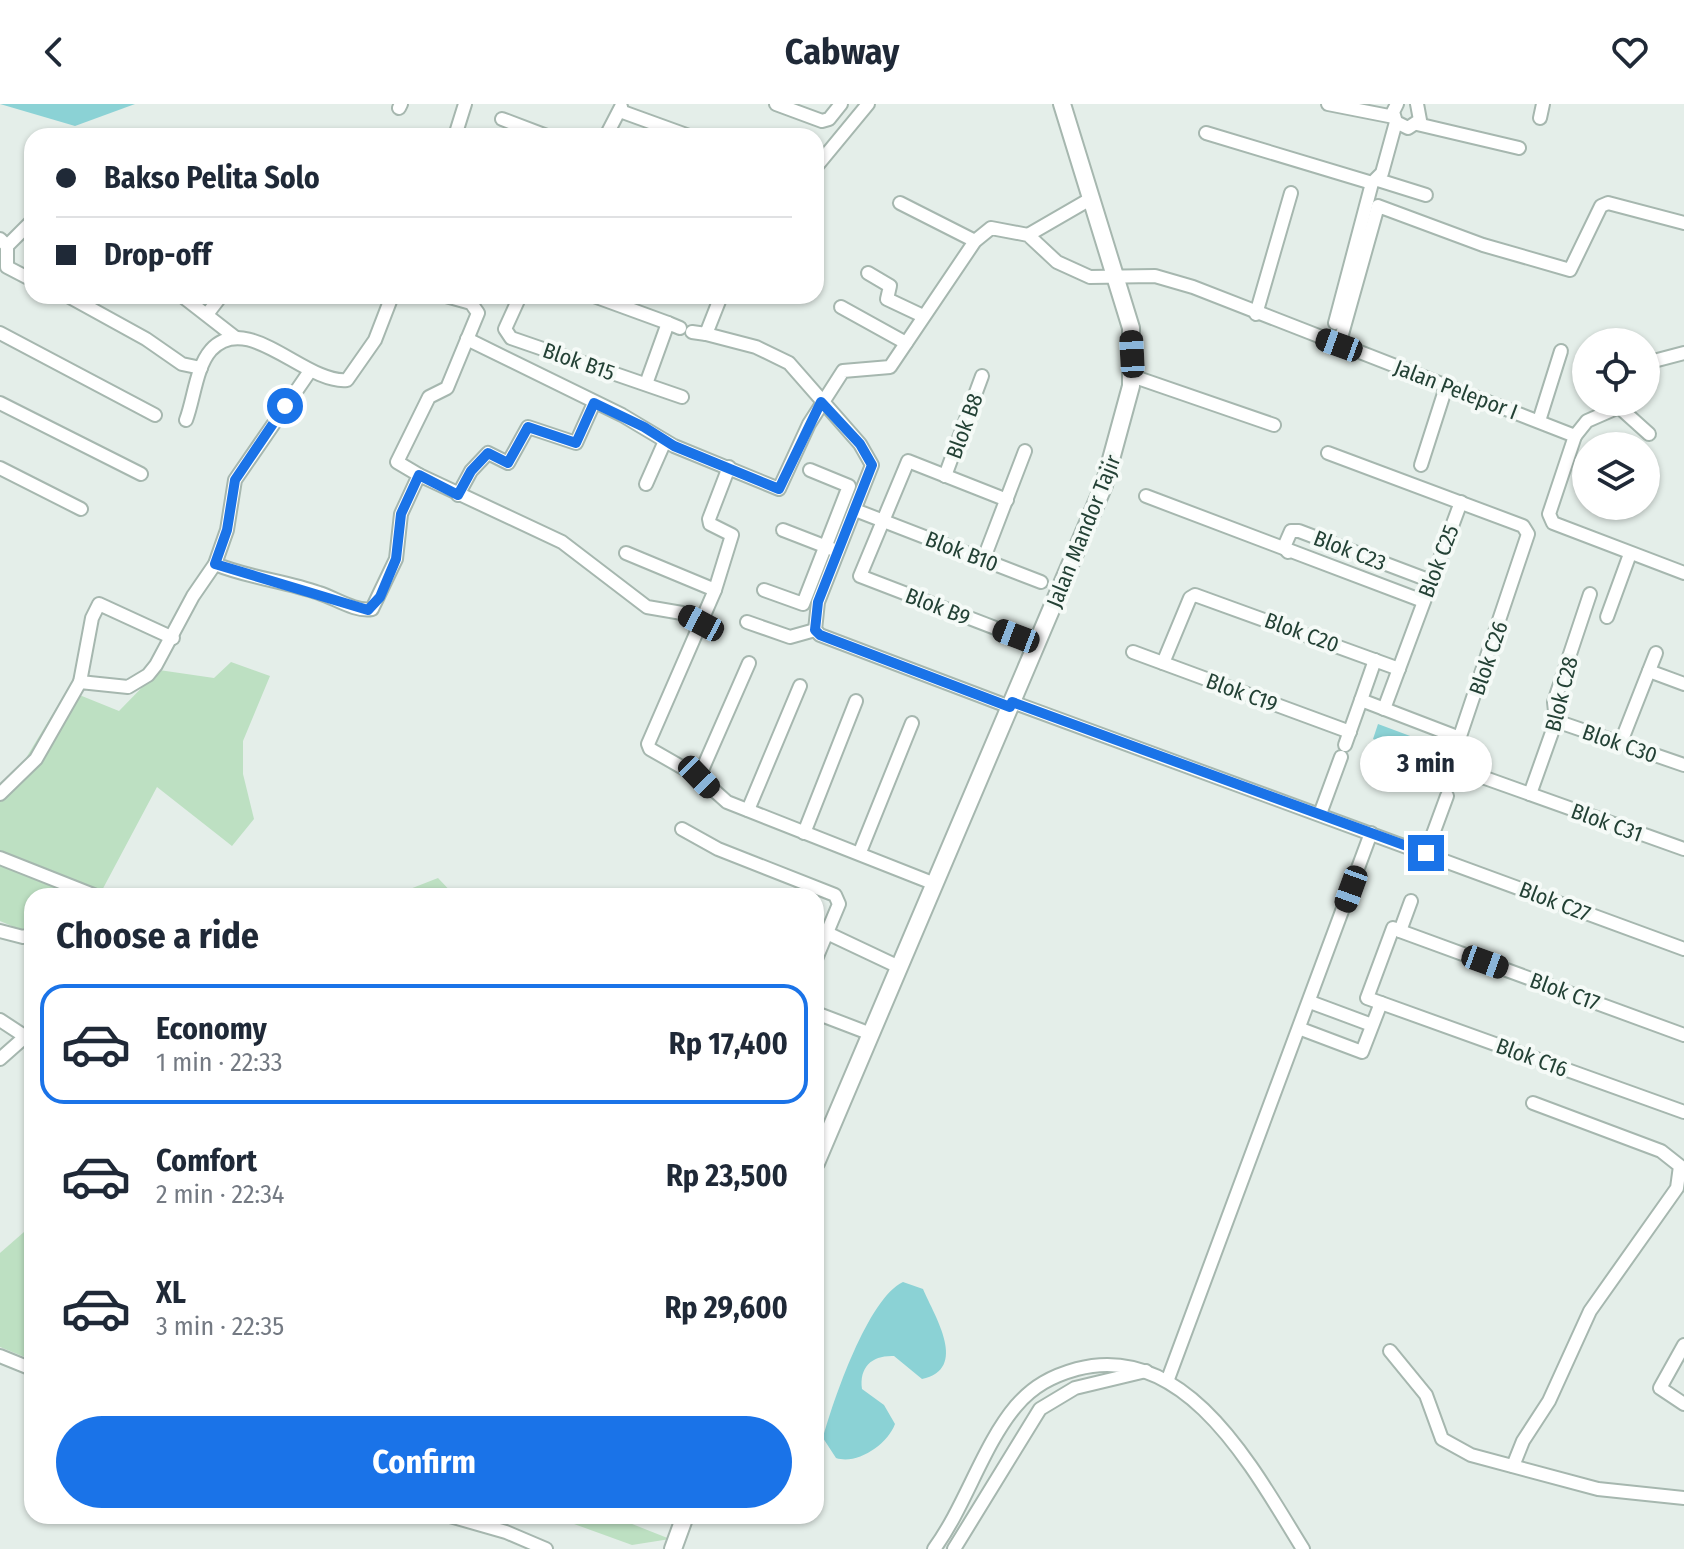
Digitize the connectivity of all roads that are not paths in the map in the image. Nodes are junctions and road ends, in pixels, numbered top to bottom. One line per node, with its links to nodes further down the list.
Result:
1 (465, 104): 15 (street)
2 (776, 104): 3 (street)
3 (841, 104)
4 (868, 104): 21 (street)
5 (1062, 104): 25 (street, Jalan Mandor Tajir)
6 (1328, 104): 13 (street)
7 (1397, 104): 13 (street)
8 (1417, 104): 14 (street)
9 (1543, 104): 11 (street)
10 (621, 108): 17 (street); 18 (street)
11 (1540, 118)
12 (502, 119): 16 (street)
13 (1395, 120): 14 (street); 22 (street)
14 (1417, 124): 20 (street)
15 (458, 128)
16 (526, 128)
17 (610, 128)
18 (670, 128)
19 (1206, 133): 22 (street)
20 (1519, 148)
21 (824, 157)
22 (1375, 182): 24 (street); 47 (street)
23 (1291, 193): 45 (street)
24 (1426, 195)
25 (1092, 198): 29 (street); 34 (street, Jalan Mandor Tajir)
26 (900, 203): 30 (street)
27 (1684, 223): 54 (street)
28 (24, 227): 31 (street)
29 (1028, 235): 30 (street); 34 (street, Jalan Pelepor I)
30 (975, 241): 46 (street)
31 (3, 243): 33 (street)
32 (868, 273): 46 (street)
33 (24, 276)
34 (1116, 277): 45 (street, Jalan Pelepor I); 61 (street, Jalan Mandor Tajir)
35 (92, 304): 58 (street)
36 (194, 304): 44 (street)
37 (215, 304): 44 (street)
38 (389, 304): 59 (street)
39 (466, 304): 52 (street)
40 (516, 304): 62 (street, Blok B15)
41 (616, 304): 48 (street)
42 (718, 304): 50 (street)
43 (841, 307): 53 (street)
44 (208, 313): 51 (street)
45 (1256, 314): 54 (street, Jalan Pelepor I)
46 (923, 316): 53 (street)
47 (1335, 323)
48 (680, 328): 50 (street); 62 (street)
49 (0, 333): 68 (street)
50 (706, 334): 65 (street)
51 (236, 338): 58 (street); 59 (street)
52 (467, 339): 67 (street); 86 (street)
53 (906, 343): 65 (street)
54 (1339, 345): 63 (street, Jalan Pelepor I)
55 (1561, 351): 72 (street)
56 (1684, 353): 57 (street)
57 (1660, 359)
58 (201, 368): 71 (street)
59 (310, 371): 102 (street)
60 (982, 376): 87 (street, Blok B8)
61 (1132, 376): 73 (street); 128 (street, Jalan Mandor Tajir)
62 (646, 384): 64 (street, Blok B15)
63 (1447, 384): 72 (street, Jalan Pelepor I); 81 (street)
64 (682, 397)
65 (821, 402): 82 (street); 94 (street)
66 (0, 403): 85 (street)
67 (594, 403): 77 (street); 89 (street)
68 (155, 415)
69 (1597, 416): 74 (street)
70 (1632, 416): 75 (street)
71 (186, 420)
72 (1539, 421): 76 (street, Jalan Pelepor I)
73 (1274, 425)
74 (1578, 432)
75 (1647, 432)
76 (1572, 435)
77 (665, 441): 82 (street); 88 (street)
78 (1572, 445): 100 (street)
79 (1025, 451): 91 (street)
80 (1328, 453): 92 (street, Blok C25)
81 (1421, 465)
82 (729, 467): 106 (street)
83 (0, 468): 93 (street)
84 (810, 470): 97 (street)
85 (141, 474)
86 (419, 475): 89 (street); 102 (street)
87 (945, 476): 91 (street, Blok B8); 95 (street, Blok B8)
88 (646, 484)
89 (458, 495): 112 (street)
90 (1146, 496): 98 (street, Blok C23)
91 (1007, 500): 101 (street)
92 (1461, 502): 104 (street, Blok C25); 132 (street, Blok C26)
93 (81, 509)
94 (855, 510): 95 (street, Blok B10); 97 (street)
95 (883, 520): 101 (street, Blok B10); 114 (street, Blok B9)
96 (783, 530): 97 (street)
97 (832, 549): 107 (street); 113 (street)
98 (1288, 552): 104 (street, Blok C23); 109 (street, Blok C23)
99 (626, 553): 106 (street)
100 (1630, 554): 103 (street); 110 (street)
101 (984, 558): 105 (street, Blok B10)
102 (215, 564): 115 (street)
103 (1684, 573)
104 (1431, 581): 109 (street, Blok C25)
105 (1041, 582)
106 (715, 590): 112 (street)
107 (764, 590)
108 (1590, 594): 130 (street, Blok C28)
109 (1423, 601): 121 (street, Blok C25)
110 (1607, 617)
111 (747, 622): 113 (street)
112 (701, 623): 137 (street)
113 (817, 633): 128 (street, Blok C27)
114 (1016, 636)
115 (173, 638): 123 (street); 123 (street)
116 (1133, 652): 120 (street, Blok C19)
117 (1656, 653): 122 (street)
118 (1375, 660): 120 (street, Blok C20); 121 (street, Blok C20); 126 (street)
119 (749, 663): 137 (street)
120 (1163, 663): 134 (street, Blok C19)
121 (1399, 669): 129 (street, Blok C25)
122 (1649, 671): 124 (street); 133 (street)
123 (80, 682): 138 (street)
124 (1684, 684)
125 (800, 686): 140 (street)
126 (1361, 700): 129 (street); 134 (street)
127 (856, 701): 143 (street)
128 (1011, 704): 141 (street, Blok C27); 150 (street, Jalan Mandor Tajir)
129 (1384, 709): 132 (street)
130 (1556, 721): 133 (street, Blok C30); 139 (street, Blok C28)
131 (912, 723): 146 (street)
132 (1460, 738): 136 (street, Blok C26)
133 (1621, 742): 135 (street, Blok C30)
134 (1345, 744): 141 (street)
135 (1684, 765)
136 (1457, 768): 139 (street, Blok C31); 147 (street)
137 (699, 777): 140 (street)
138 (0, 794)
139 (1530, 794): 145 (street, Blok C31)
140 (748, 810): 143 (street)
141 (1320, 814): 144 (street, Blok C27)
142 (682, 829): 153 (street)
143 (804, 833): 146 (street)
144 (1371, 833): 147 (street, Blok C27); 163 (street)
145 (1684, 849)
146 (860, 852): 150 (street)
147 (1426, 853): 161 (street, Blok C27)
148 (0, 858): 149 (street)
149 (62, 883): 151 (street); 152 (street)
150 (935, 884): 162 (street, Jalan Mandor Tajir)
151 (60, 888)
152 (75, 888)
153 (817, 888)
154 (824, 891): 158 (street)
155 (1411, 901): 157 (street)
156 (0, 931): 159 (street)
157 (1400, 931): 164 (street); 170 (street, Blok C17)
158 (827, 933): 160 (street); 162 (street)
159 (24, 937)
160 (824, 940)
161 (1684, 949)
162 (899, 967): 169 (street, Jalan Mandor Tajir)
163 (1310, 1002): 167 (street); 168 (street)
164 (1381, 1003): 167 (street); 175 (street, Blok C16)
165 (824, 1016): 169 (street)
166 (0, 1020): 171 (street)
167 (1372, 1025): 168 (street)
168 (1301, 1029): 182 (street)
169 (871, 1034): 176 (street, Jalan Mandor Tajir)
170 (1684, 1035)
171 (24, 1036)
172 (24, 1042): 173 (street)
173 (0, 1059)
174 (1533, 1103): 184 (street)
175 (1684, 1112)
176 (824, 1144)
177 (1684, 1345): 183 (street)
178 (1390, 1351): 184 (street)
179 (0, 1356): 180 (street)
180 (24, 1366)
181 (1146, 1371): 182 (street); 190 (street); 191 (street)
182 (1168, 1379): 192 (street)
183 (1684, 1404)
184 (1513, 1466): 185 (street)
185 (1684, 1498)
186 (478, 1524): 188 (street)
187 (682, 1524): 189 (street)
188 (546, 1549)
189 (673, 1549)
190 (934, 1549)
191 (954, 1549)
192 (1303, 1549)

